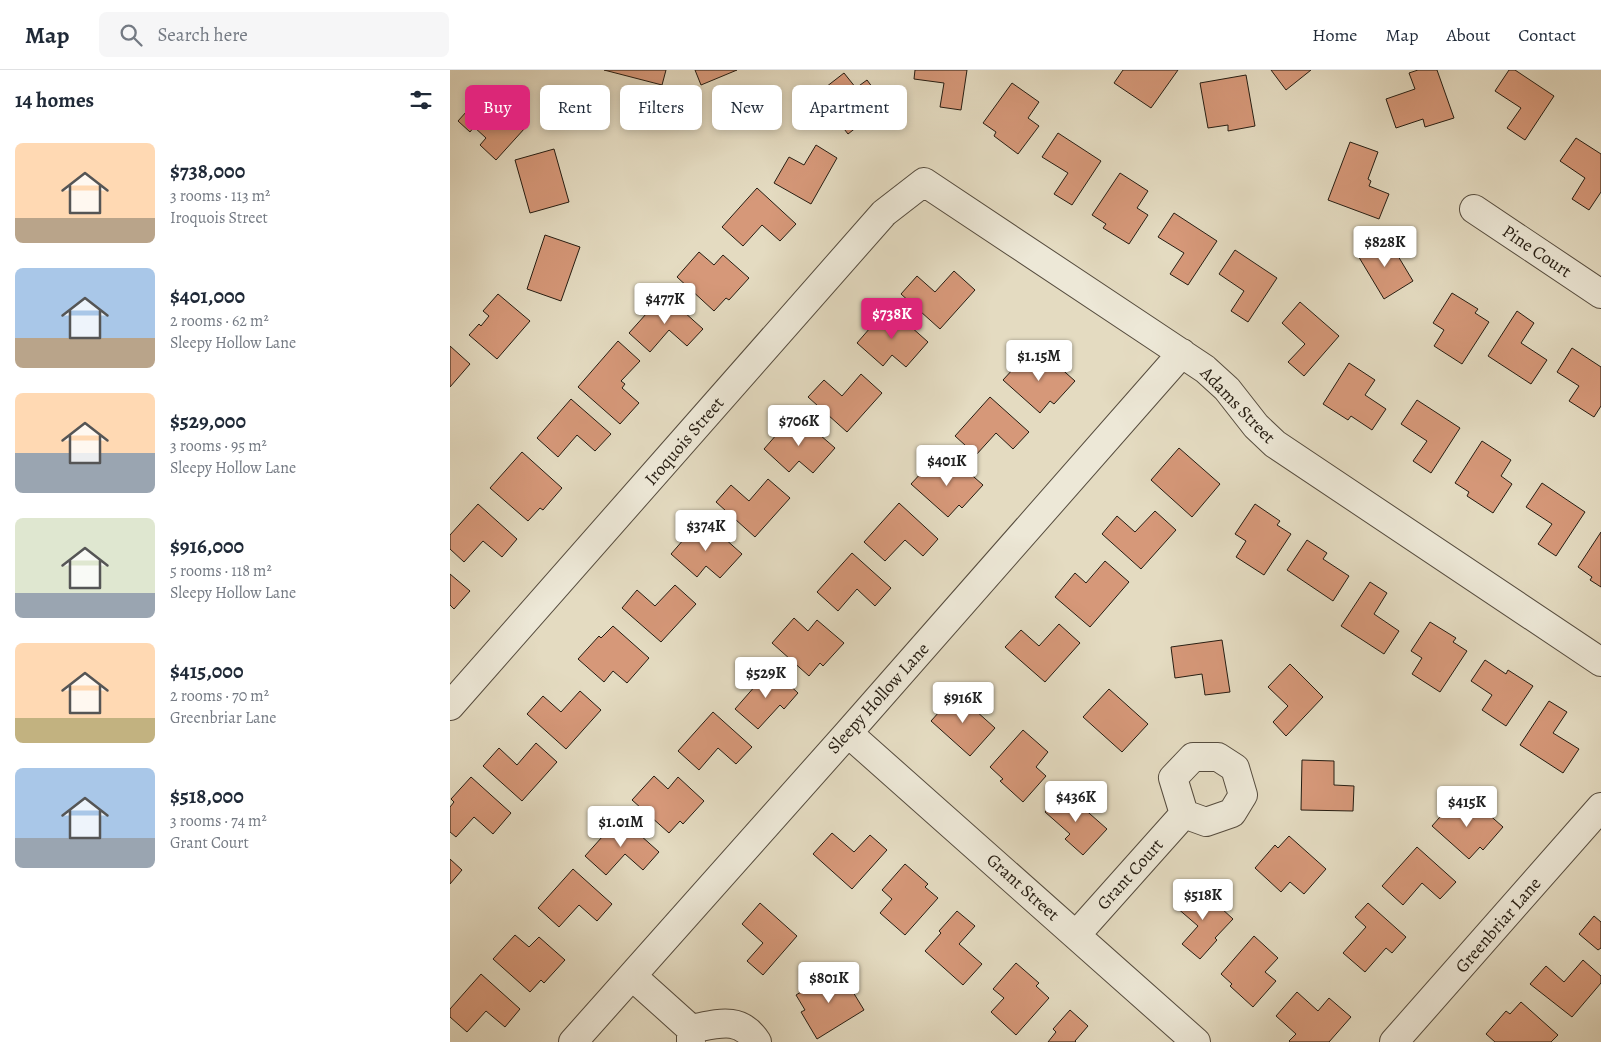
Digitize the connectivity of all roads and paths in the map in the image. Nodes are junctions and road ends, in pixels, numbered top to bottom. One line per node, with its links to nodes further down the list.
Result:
1 (924, 182): 4 (street, Adams Street); 6 (street, Iroquois Street)
2 (1474, 209): 3 (street, Pine Court)
3 (1601, 294)
4 (1182, 353): 5 (street, Adams Street); 7 (street, Sleepy Hollow Lane)
5 (1601, 662)
6 (450, 706)
7 (848, 733): 10 (street, Grant Street); 11 (street, Sleepy Hollow Lane)
8 (1601, 807): 16 (street, Greenbriar Lane)
9 (1184, 814): 10 (street, Grant Court)
10 (1076, 935): 15 (street, Grant Street)
11 (632, 976): 12 (street); 13 (street, Sleepy Hollow Lane)
12 (691, 1036): 14 (street)
13 (573, 1042)
14 (757, 1042)
15 (1196, 1042)
16 (1394, 1042)

